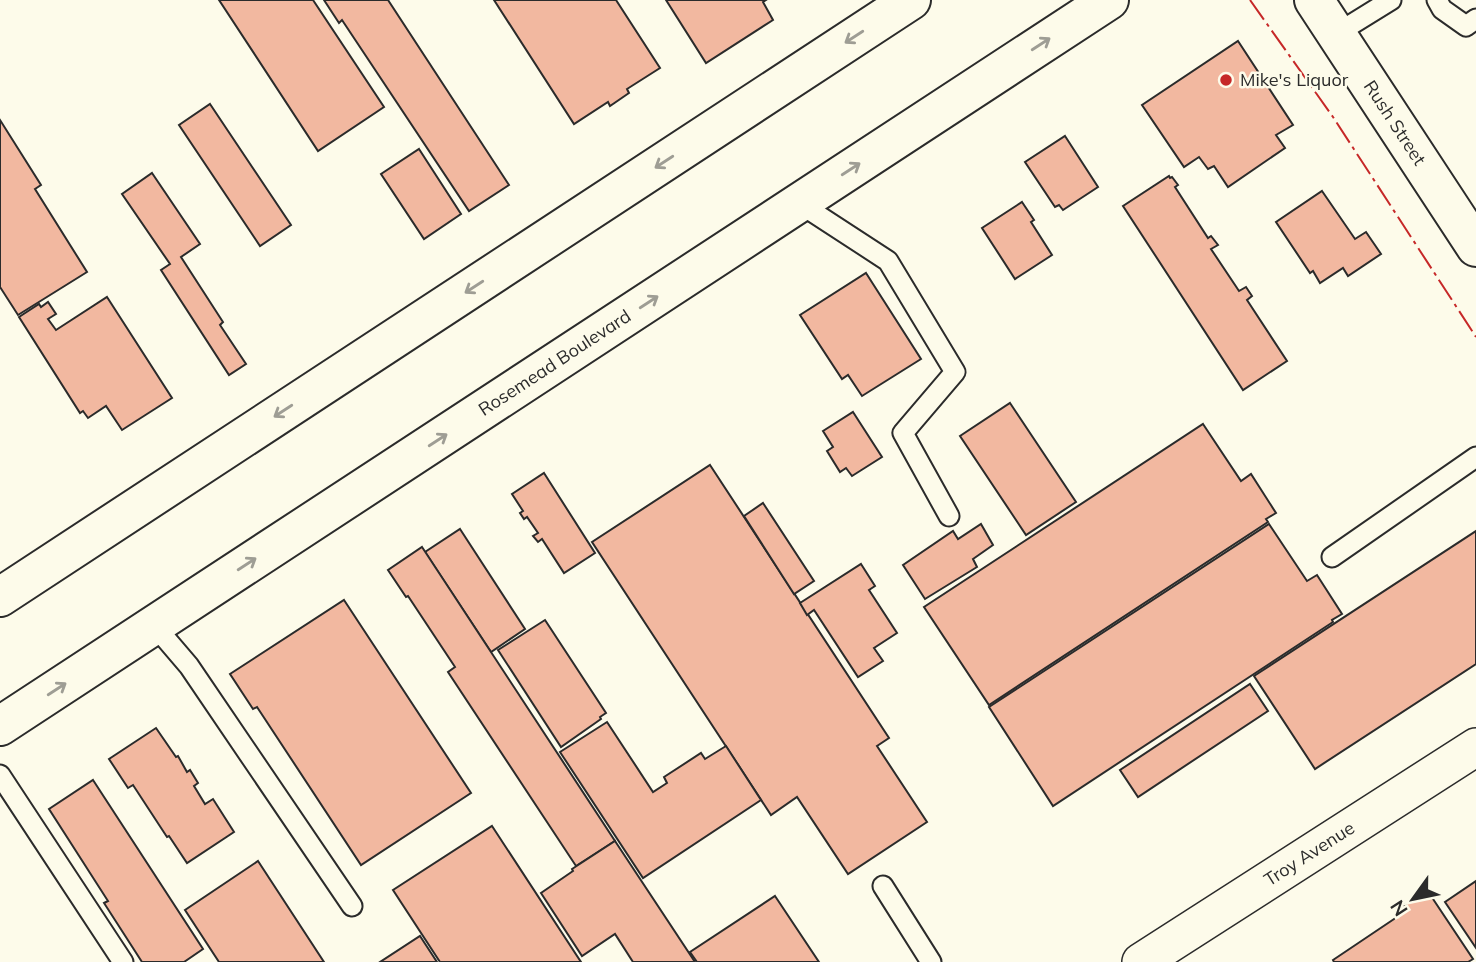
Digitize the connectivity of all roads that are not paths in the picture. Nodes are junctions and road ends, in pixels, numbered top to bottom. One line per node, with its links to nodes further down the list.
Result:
1 (911, 0): 13 (main road, one-way to 13)
2 (1109, 0): 8 (main road, Rosemead Boulevard, one-way to 2)
3 (1314, 0): 7 (main road, Rush Street)
4 (1391, 0): 7 (lane)
5 (1437, 0): 6 (lane)
6 (1476, 19)
7 (1336, 34): 9 (main road, Rush Street)
8 (799, 203): 11 (lane); 14 (main road, Rosemead Boulevard, one-way to 8)
9 (1476, 247)
10 (1476, 457): 12 (lane)
11 (949, 516)
12 (1332, 557)
13 (0, 597)
14 (154, 625): 15 (main road, Rosemead Boulevard, one-way to 14); 19 (lane)
15 (0, 726)
16 (1476, 747): 22 (street, Troy Avenue)
17 (0, 775): 20 (lane)
18 (883, 886): 21 (lane)
19 (352, 906)
20 (123, 962)
21 (931, 962)
22 (1141, 962)

